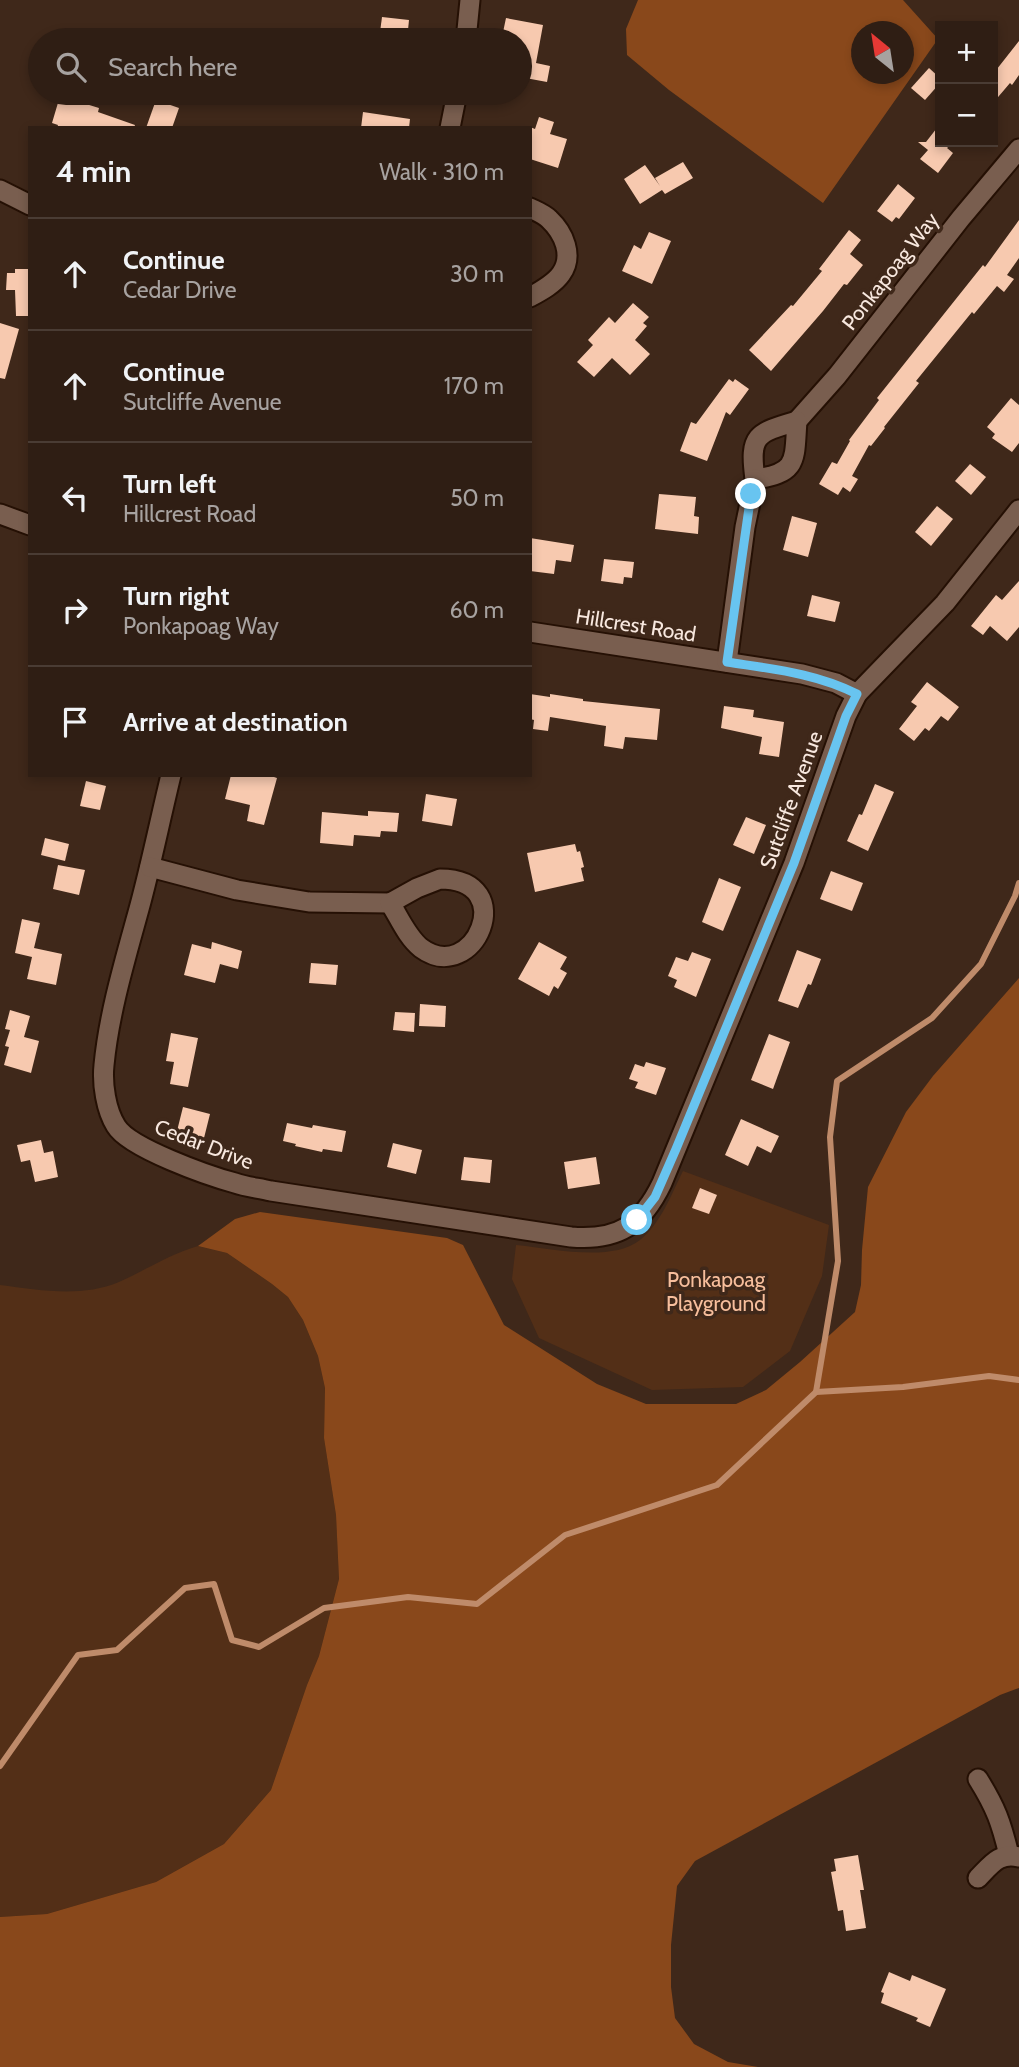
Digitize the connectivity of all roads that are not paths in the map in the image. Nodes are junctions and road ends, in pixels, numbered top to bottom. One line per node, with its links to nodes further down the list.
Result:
1 (470, 0): 2 (street)
2 (467, 28)
3 (455, 105): 4 (street)
4 (450, 126)
5 (1019, 149): 10 (street, Ponkapoag Way)
6 (0, 190): 7 (street)
7 (28, 204)
8 (532, 209): 9 (street)
9 (532, 296)
10 (797, 421): 11 (street); 11 (street)
11 (755, 479): 16 (street)
12 (1019, 510): 17 (street, Sutcliffe Avenue)
13 (0, 514): 14 (street)
14 (28, 524)
15 (532, 632): 16 (street, Hillcrest Road)
16 (727, 662): 17 (street, Hillcrest Road)
17 (857, 694): 21 (street, Sutcliffe Avenue)
18 (171, 777): 19 (street, Cedar Drive)
19 (150, 867): 20 (street); 21 (street, Cedar Drive)
20 (390, 903): 20 (street)
21 (676, 1149)
22 (978, 1779): 23 (street)
23 (1014, 1856): 24 (street)
24 (978, 1878)

